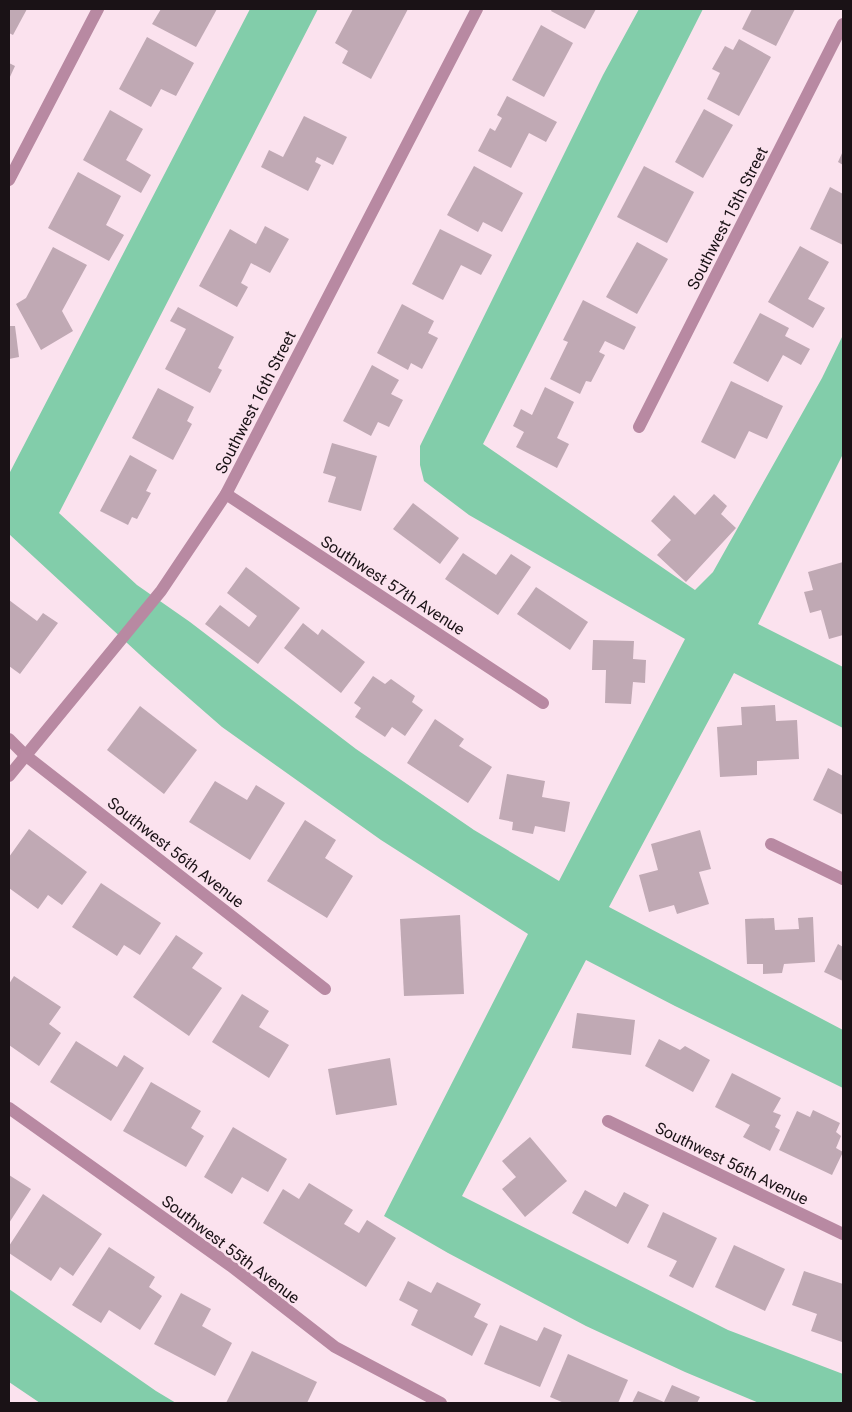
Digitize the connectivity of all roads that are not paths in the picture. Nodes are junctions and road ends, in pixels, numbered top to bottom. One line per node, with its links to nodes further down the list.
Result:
1 (98, 9): 4 (street)
2 (477, 9): 6 (street, Southwest 16th Street)
3 (843, 24): 5 (street, Southwest 15th Street)
4 (9, 180)
5 (639, 427)
6 (226, 494): 7 (street, Southwest 57th Avenue); 9 (street, Southwest 16th Street)
7 (543, 703)
8 (9, 739): 9 (street, Southwest 56th Avenue)
9 (25, 755): 10 (street, Southwest 16th Street); 13 (street, Southwest 56th Avenue)
10 (9, 776)
11 (771, 844): 12 (street)
12 (843, 879)
13 (325, 989)
14 (9, 1108): 17 (street, Southwest 55th Avenue)
15 (608, 1121): 16 (street, Southwest 56th Avenue)
16 (843, 1234)
17 (441, 1403)

